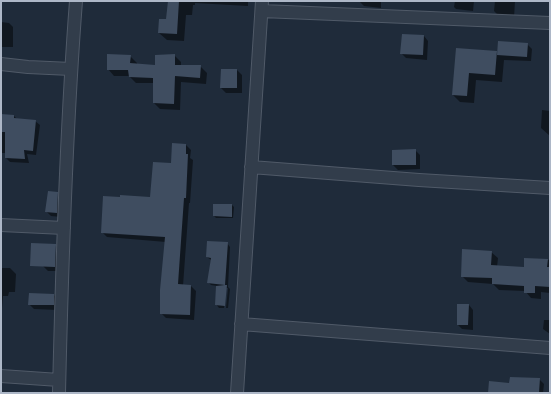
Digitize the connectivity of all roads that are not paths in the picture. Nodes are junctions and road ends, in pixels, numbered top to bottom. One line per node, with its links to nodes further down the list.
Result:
1 (76, 1): 5 (street)
2 (262, 6): 3 (street); 6 (street)
3 (550, 23)
4 (1, 64): 5 (street)
5 (71, 69): 9 (street)
6 (251, 167): 7 (street); 10 (street)
7 (550, 188)
8 (1, 224): 9 (street)
9 (64, 228): 13 (street)
10 (241, 324): 11 (street); 15 (street)
11 (550, 348)
12 (1, 376): 13 (street)
13 (59, 380): 14 (street)
14 (59, 393)
15 (237, 393)

